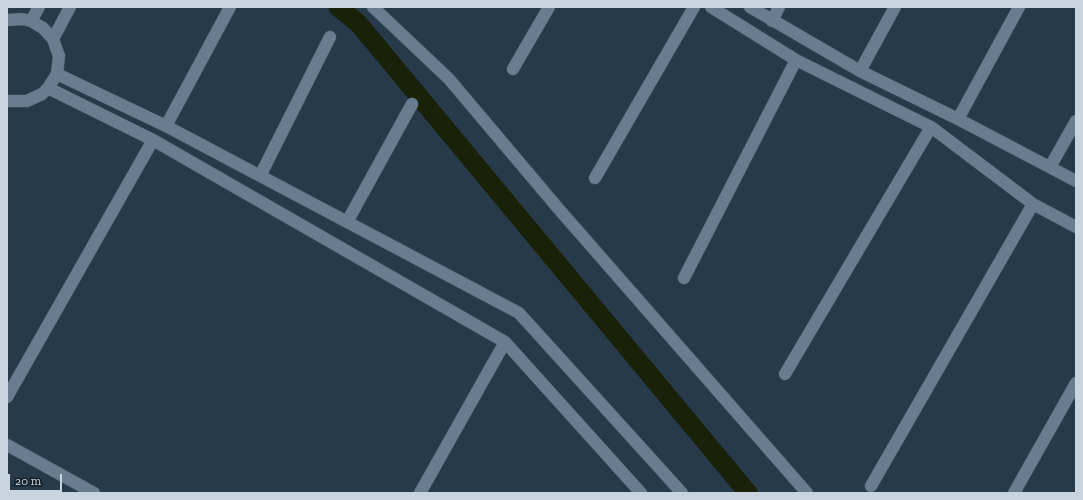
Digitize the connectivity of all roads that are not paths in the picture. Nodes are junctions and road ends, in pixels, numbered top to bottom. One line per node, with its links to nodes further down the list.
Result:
1 (39, 7): 13 (street)
2 (70, 7): 16 (street)
3 (230, 7): 26 (street)
4 (372, 7): 47 (street)
5 (549, 7): 18 (street)
6 (694, 7): 31 (street)
7 (711, 7): 17 (street)
8 (750, 7): 14 (street)
9 (779, 7): 14 (street)
10 (895, 7): 19 (street)
11 (1019, 7): 24 (street)
12 (7, 20): 13 (street)
13 (31, 21): 16 (street)
14 (772, 21): 19 (street)
15 (330, 37): 30 (street)
16 (53, 38): 20 (street)
17 (796, 60): 27 (street); 36 (street)
18 (513, 69)
19 (860, 71): 24 (street)
20 (57, 74): 21 (street); 26 (street)
21 (48, 88): 22 (street); 28 (street)
22 (8, 104)
23 (412, 104): 34 (street)
24 (958, 119): 29 (street)
25 (1076, 122): 29 (street)
26 (166, 126): 30 (street)
27 (931, 127): 33 (street); 38 (street)
28 (152, 140): 37 (street); 40 (street)
29 (1050, 167): 32 (street)
30 (260, 176): 34 (street)
31 (595, 178)
32 (1076, 181)
33 (1033, 204): 35 (street); 42 (street)
34 (347, 222): 46 (street)
35 (1076, 227)
36 (684, 278)
37 (504, 342): 44 (street); 45 (street)
38 (785, 374)
39 (1076, 383): 48 (street)
40 (7, 397)
41 (7, 445): 43 (street)
42 (871, 486)
43 (94, 493)
44 (420, 493)
45 (641, 493)
46 (682, 493)
47 (807, 493)
48 (1014, 493)

